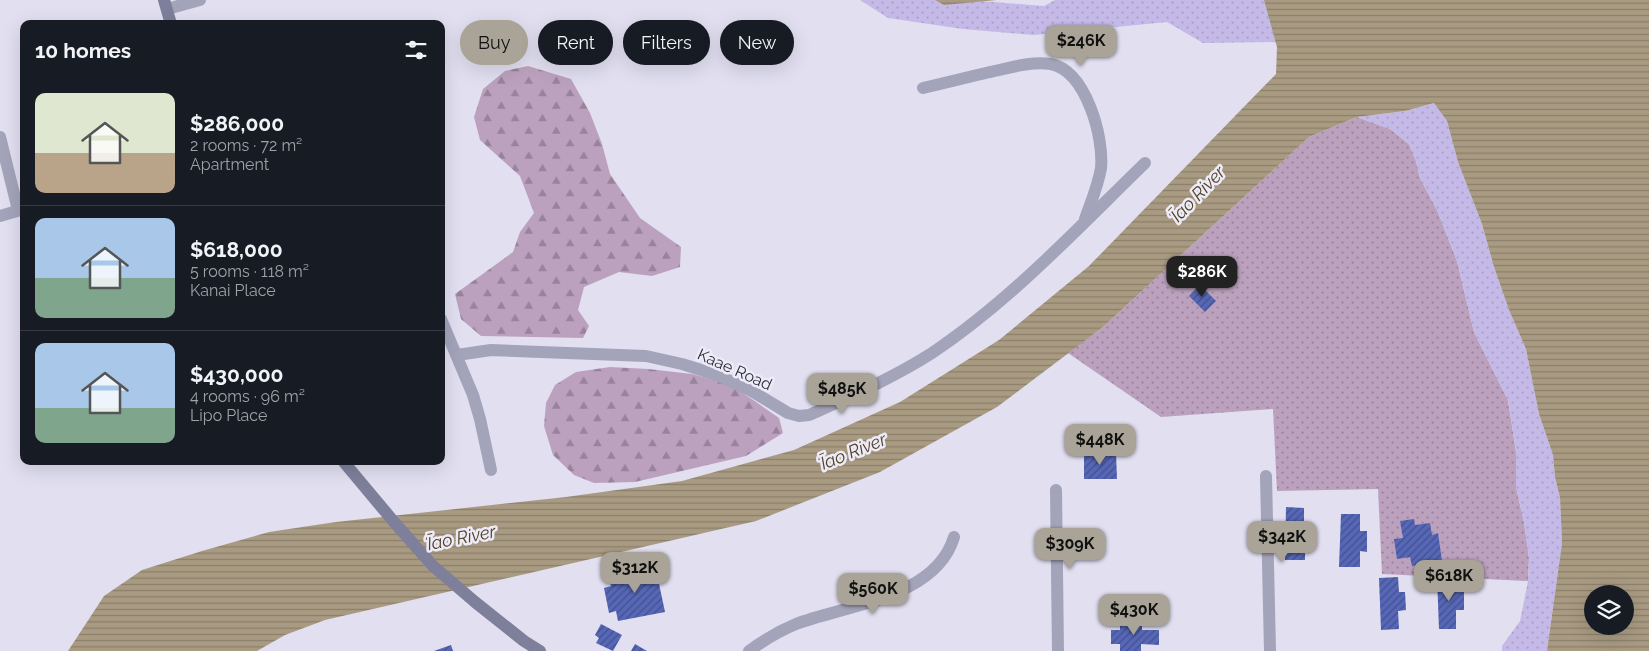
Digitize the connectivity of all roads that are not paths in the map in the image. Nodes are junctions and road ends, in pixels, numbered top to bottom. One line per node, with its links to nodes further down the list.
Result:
1 (200, 0): 2 (street)
2 (166, 5): 3 (street)
3 (169, 20)
4 (923, 88): 10 (street, Kaae Road)
5 (0, 137): 7 (street)
6 (1145, 163): 10 (street, Kaae Road)
7 (20, 206)
8 (20, 209): 9 (street)
9 (0, 216)
10 (1084, 222): 12 (street, Kaae Road)
11 (445, 328): 12 (street)
12 (457, 355): 14 (street)
13 (347, 465): 18 (street)
14 (491, 470)
15 (1266, 476): 21 (street)
16 (1056, 490): 20 (street)
17 (954, 537): 19 (street)
18 (540, 651)
19 (749, 651)
20 (1058, 651)
21 (1270, 651)

